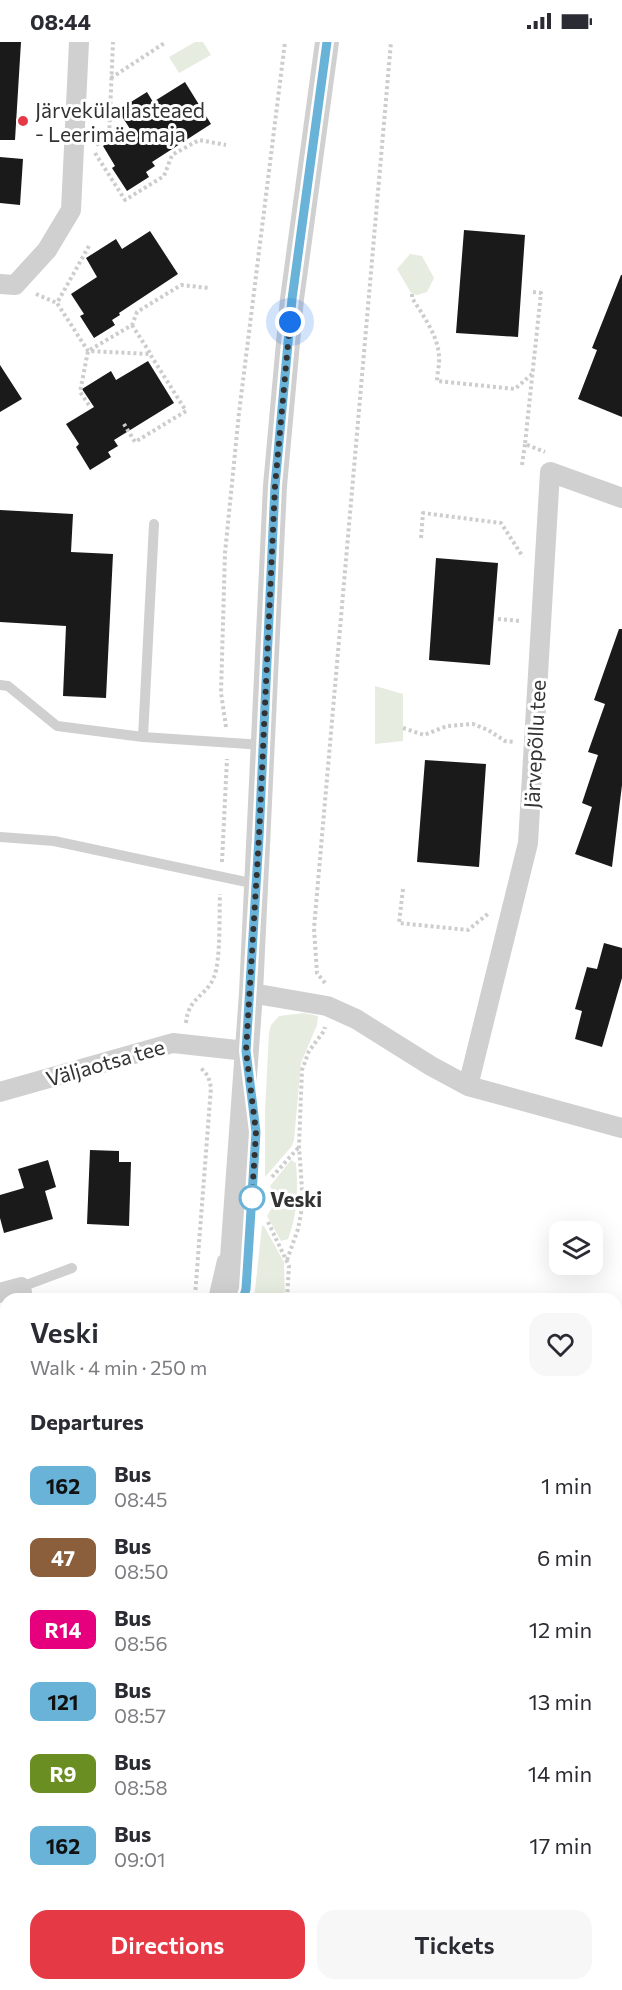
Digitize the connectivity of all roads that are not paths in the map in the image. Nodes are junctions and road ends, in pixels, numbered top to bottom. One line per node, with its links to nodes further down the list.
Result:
1 (79, 42): 3 (street)
2 (327, 42): 8 (street)
3 (0, 284)
4 (622, 498): 13 (street, Järvepõllu tee)
5 (154, 524): 7 (lane)
6 (0, 686): 7 (lane)
7 (143, 737): 8 (lane)
8 (263, 745): 10 (street)
9 (0, 837): 10 (lane)
10 (256, 884): 11 (street)
11 (250, 993): 12 (street); 13 (street)
12 (246, 1051): 14 (street, Väljaotsa tee); 16 (street); 22 (lane)
13 (468, 1086): 15 (street)
14 (0, 1092)
15 (622, 1128)
16 (236, 1198): 20 (lane); 21 (street)
17 (72, 1268): 19 (lane)
18 (0, 1293): 19 (street)
19 (22, 1293)
20 (214, 1293)
21 (229, 1293)
22 (245, 1293)

